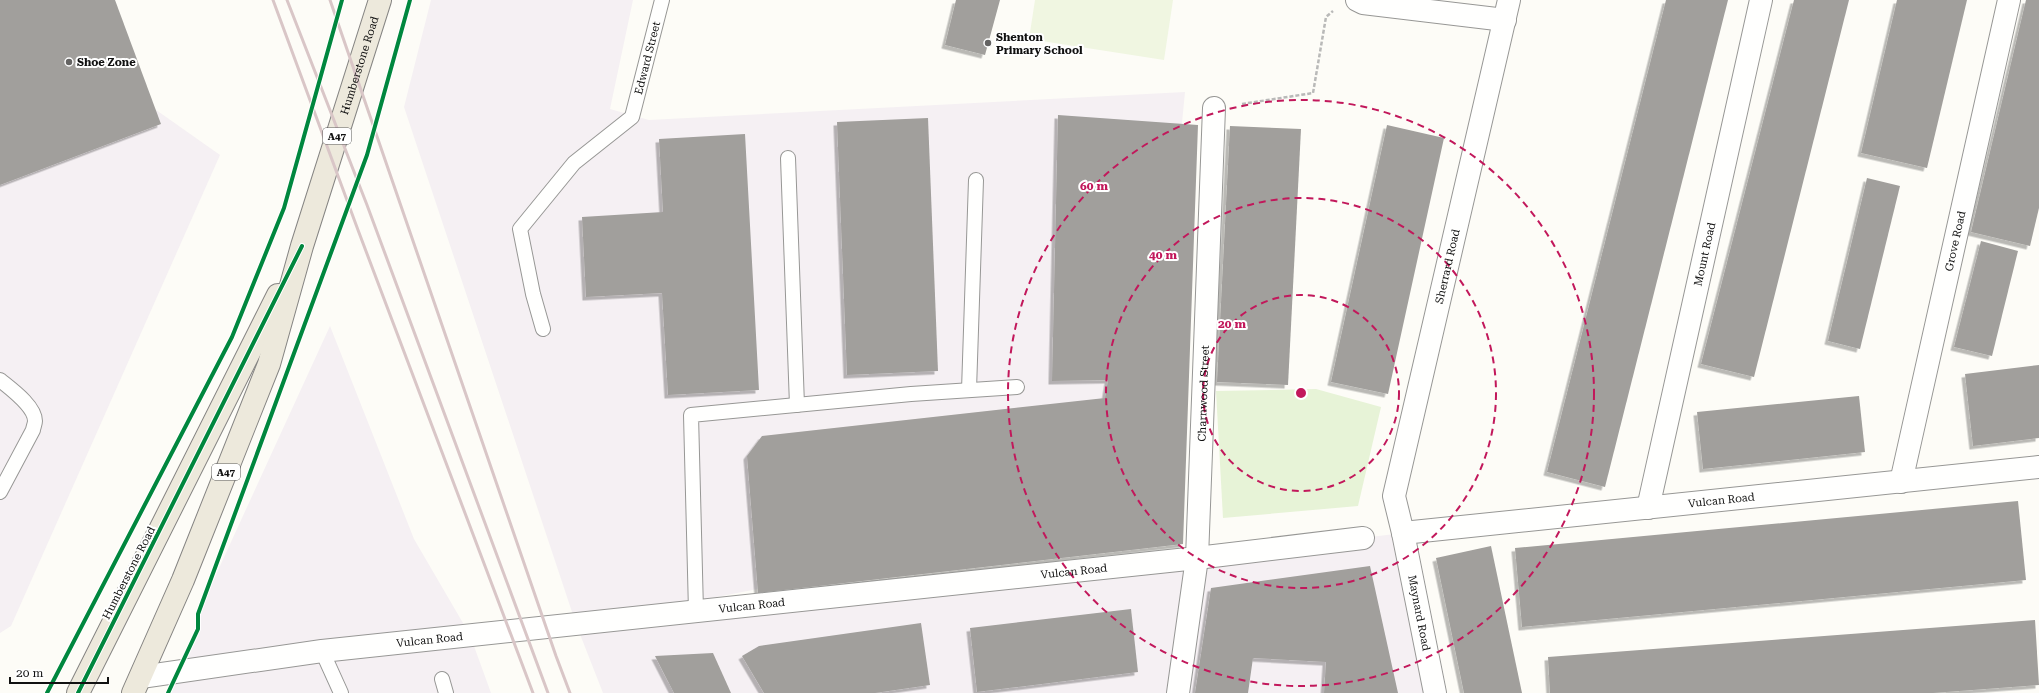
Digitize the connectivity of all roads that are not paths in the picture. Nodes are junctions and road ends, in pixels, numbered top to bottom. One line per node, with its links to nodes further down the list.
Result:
1 (380, 0): 10 (main road, Humberstone Road / A47)
2 (662, 0): 11 (lane, Edward Street)
3 (1358, 0): 6 (street)
4 (1761, 0): 19 (street, Mount Road)
5 (2009, 0): 17 (street, Grove Road)
6 (1507, 10): 20 (street, Sherrard Road)
7 (1214, 108): 22 (street, Charnwood Street)
8 (788, 158): 15 (lane)
9 (976, 180): 14 (lane)
10 (302, 246): 26 (main road, Humberstone Road / A47); 27 (main road, Humberstone Road / A47)
11 (543, 329)
12 (0, 380): 18 (lane)
13 (1017, 387): 14 (lane)
14 (969, 390): 15 (lane)
15 (797, 405): 23 (lane)
16 (2039, 467): 17 (street, Vulcan Road)
17 (1901, 482): 19 (street, Vulcan Road)
18 (0, 492)
19 (1648, 508): 20 (street, Vulcan Road)
20 (1403, 533): 31 (street, Maynard Road)
21 (1363, 538): 22 (street, Vulcan Road)
22 (1197, 558): 23 (street, Vulcan Road); 30 (street, Charnwood Street)
23 (696, 611): 24 (street, Vulcan Road)
24 (322, 651): 26 (street, Vulcan Road); 28 (lane)
25 (442, 679): 29 (lane)
26 (137, 685)
27 (78, 693)
28 (341, 693)
29 (446, 693)
30 (1178, 693)
31 (1435, 693)

